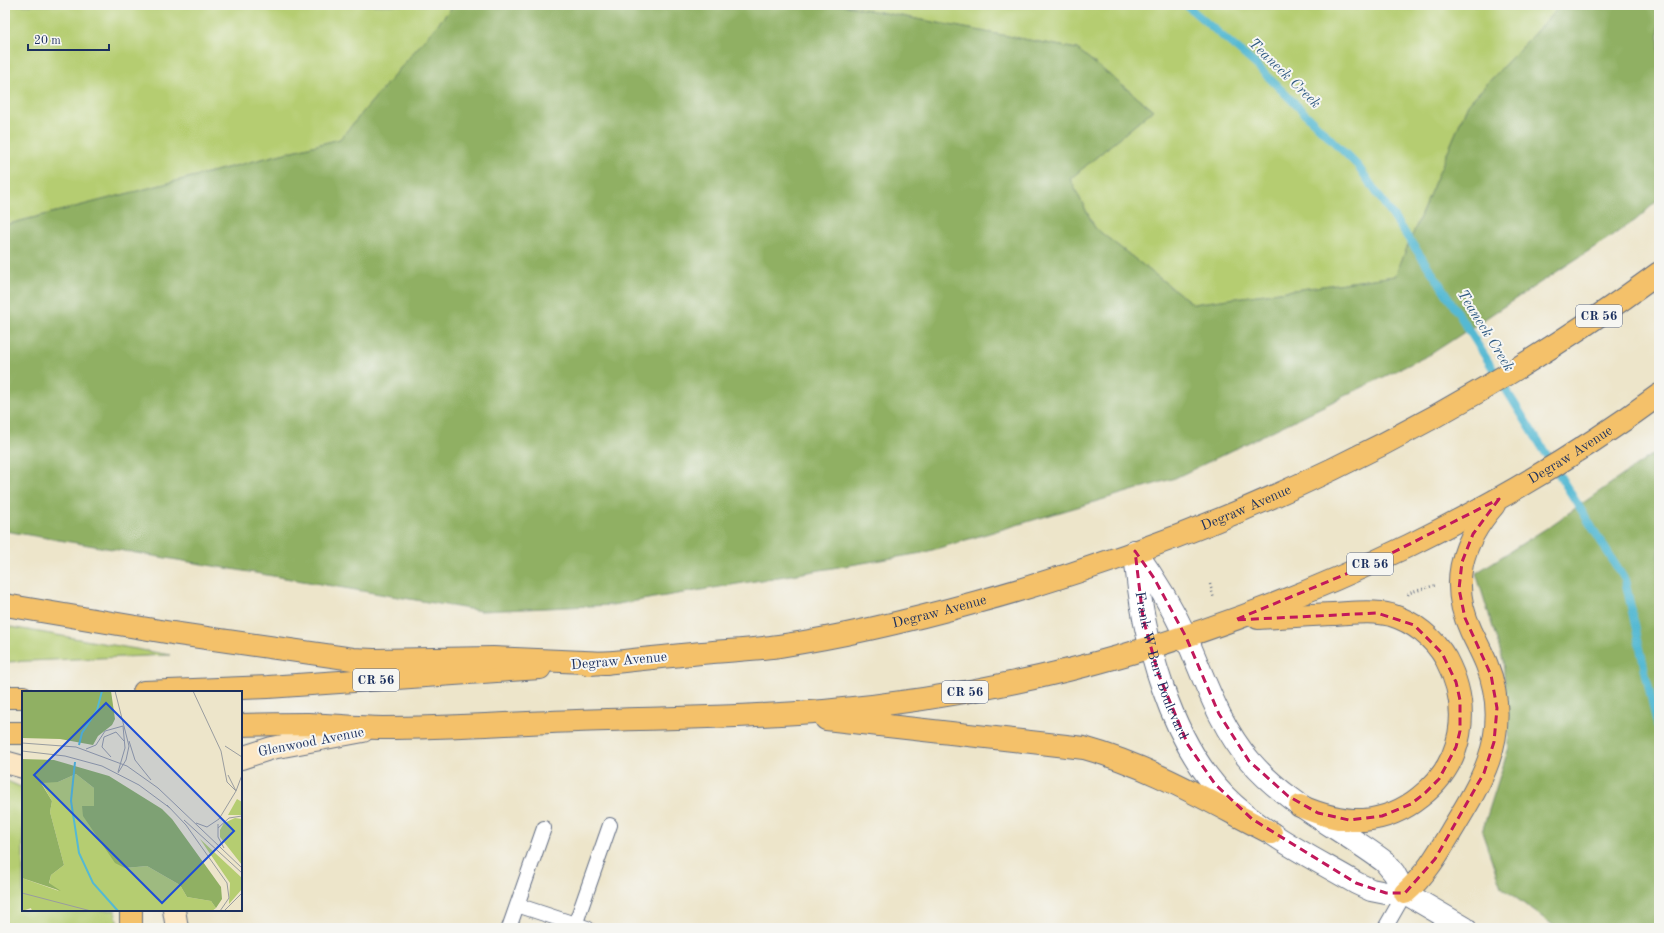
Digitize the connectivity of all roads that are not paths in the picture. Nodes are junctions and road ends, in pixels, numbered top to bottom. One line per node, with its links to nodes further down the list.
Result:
1 (1659, 273): 4 (main road, Degraw Avenue / CR 56)
2 (1659, 395): 3 (main road, Degraw Avenue / CR 56)
3 (1499, 498): 6 (main road, Degraw Avenue / CR 56); 25 (main road)
4 (1135, 551): 7 (street, Frank W Burr Boulevard); 8 (street, Frank W Burr Boulevard); 9 (main road, Degraw Avenue / CR 56)
5 (5, 604): 9 (main road)
6 (1235, 620): 7 (main road, Degraw Avenue / CR 56); 21 (main road)
7 (1186, 637): 8 (main road, Degraw Avenue / CR 56); 21 (street, Frank W Burr Boulevard)
8 (1151, 648): 13 (main road, Degraw Avenue / CR 56); 24 (street, Frank W Burr Boulevard)
9 (608, 663): 10 (main road, Degraw Avenue / CR 56)
10 (169, 691)
11 (5, 697): 12 (main road)
12 (22, 697)
13 (775, 714): 15 (main road, Degraw Avenue / CR 56); 24 (main road)
14 (242, 725): 15 (main road, Degraw Avenue / CR 56)
15 (382, 728): 18 (main road, Glenwood Avenue)
16 (5, 733): 17 (main road)
17 (22, 733)
18 (242, 758)
19 (5, 762): 20 (main road)
20 (22, 767)
21 (1300, 806): 25 (street, Frank W Burr Boulevard)
22 (610, 825): 28 (lane)
23 (544, 828): 26 (lane)
24 (1271, 833): 25 (street, Frank W Burr Boulevard)
25 (1405, 893): 31 (lane); 32 (street, Frank W Burr Boulevard)
26 (517, 905): 28 (lane); 30 (lane)
27 (131, 911): 29 (main road)
28 (579, 926)
29 (131, 928)
30 (509, 928)
31 (1385, 928)
32 (1465, 928)

